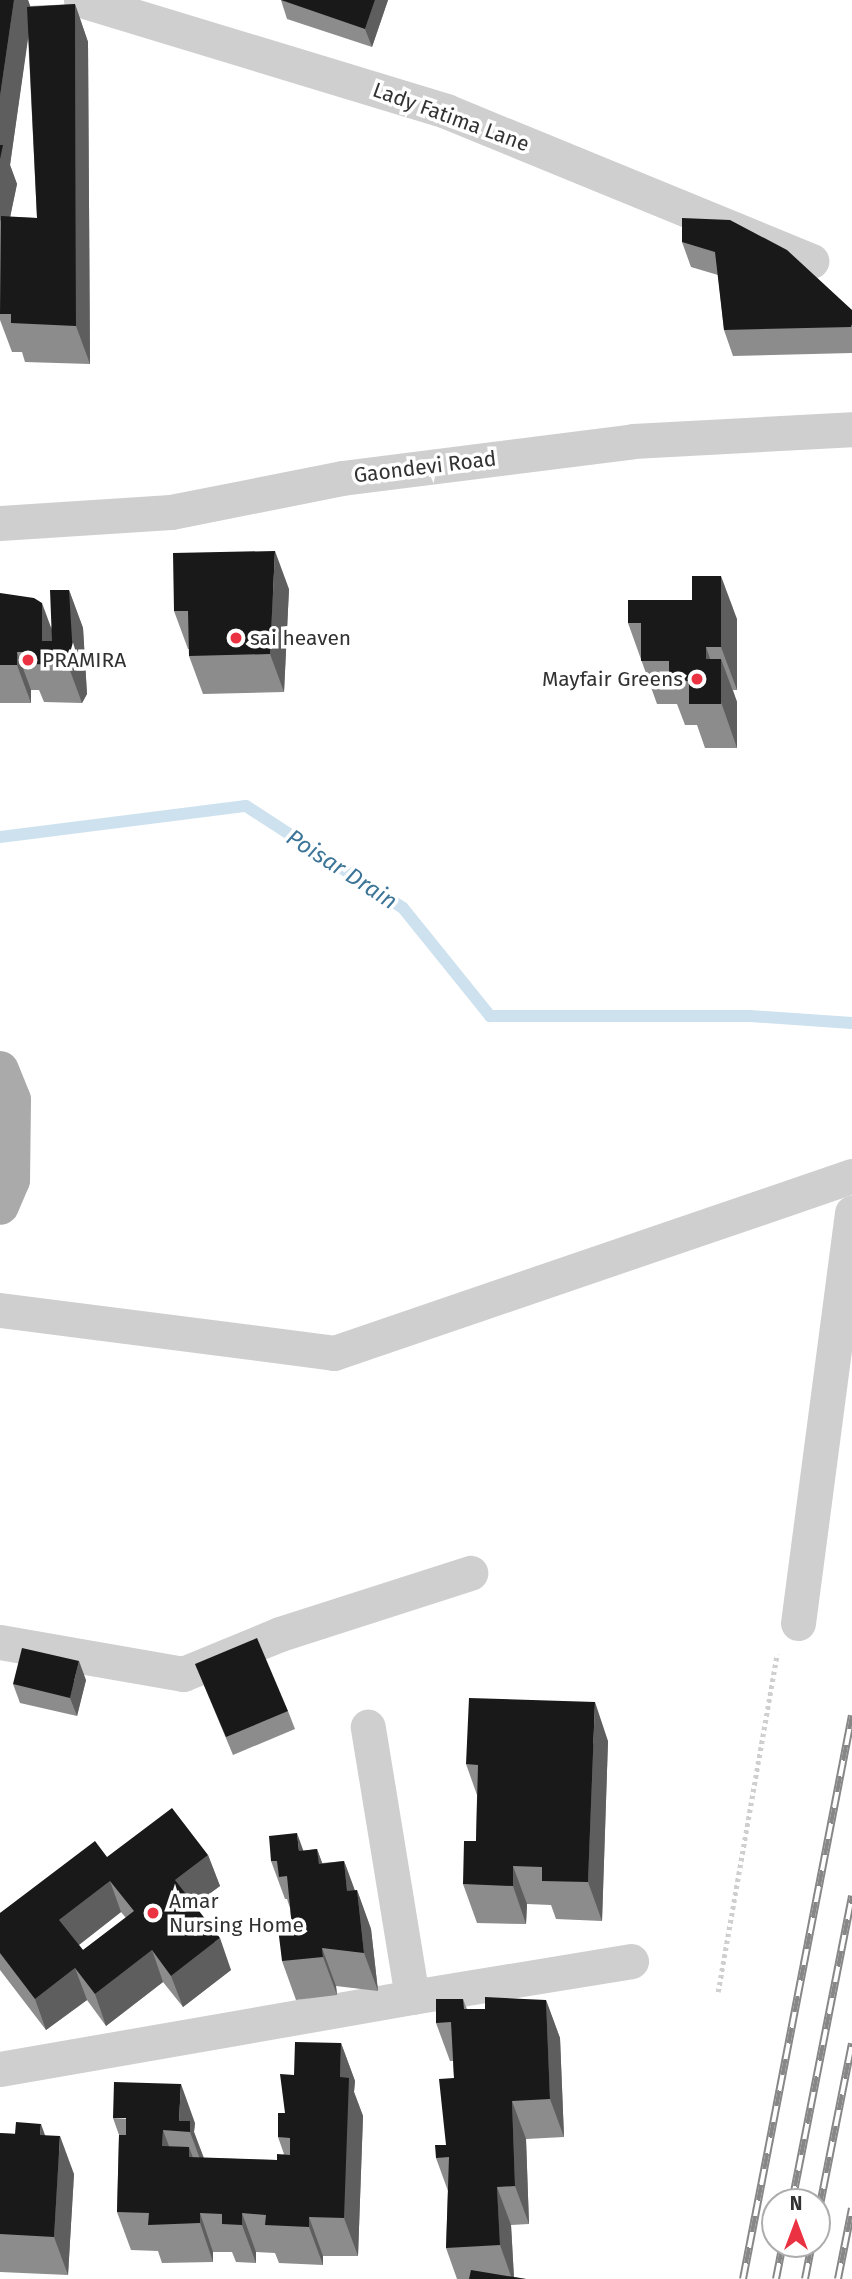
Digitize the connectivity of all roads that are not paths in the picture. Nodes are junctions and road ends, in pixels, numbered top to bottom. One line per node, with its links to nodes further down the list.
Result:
1 (81, 0): 2 (street, Lady Fatima Lane)
2 (811, 261)
3 (852, 429): 4 (street, Gaondevi Road)
4 (0, 523)
5 (0, 1070): 7 (main road)
6 (852, 1177): 9 (street)
7 (0, 1206)
8 (852, 1213): 11 (street)
9 (0, 1310)
10 (470, 1573): 12 (street)
11 (789, 1633)
12 (0, 1642)
13 (368, 1727): 15 (street)
14 (631, 1961): 15 (street)
15 (412, 1997): 16 (street)
16 (0, 2069)

